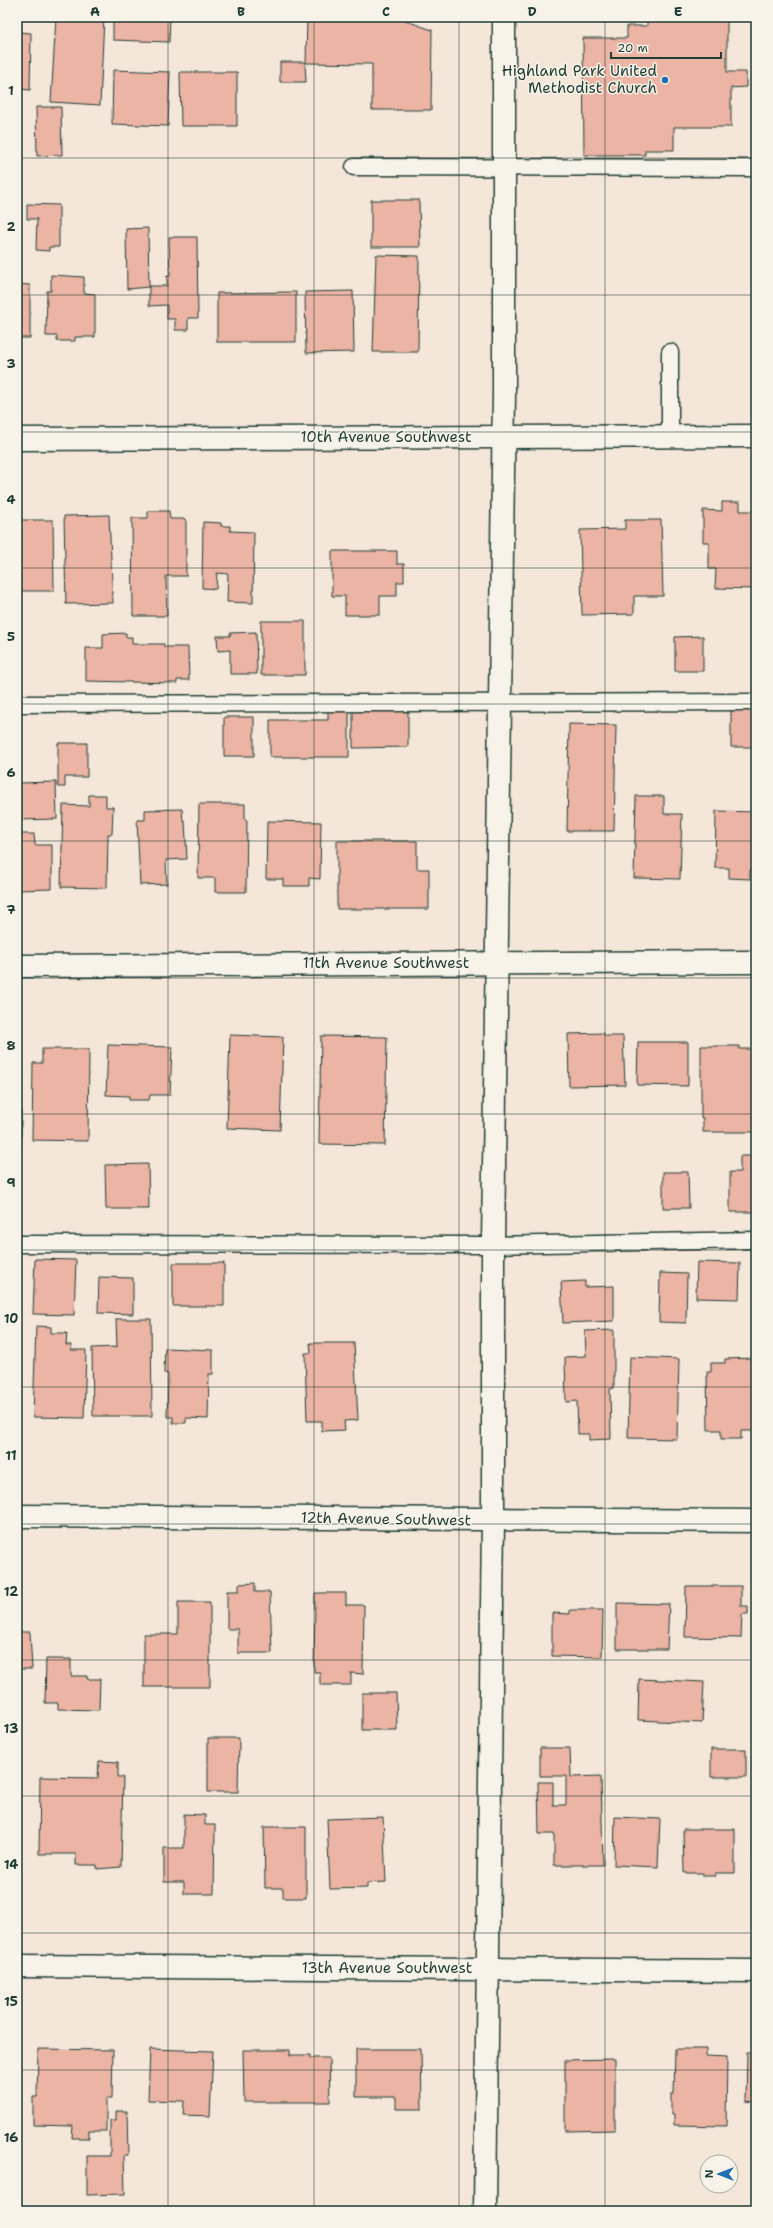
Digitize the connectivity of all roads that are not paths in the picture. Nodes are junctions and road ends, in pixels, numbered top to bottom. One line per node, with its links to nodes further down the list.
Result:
1 (504, 17): 3 (street)
2 (354, 167): 3 (lane)
3 (504, 167): 4 (lane); 6 (street)
4 (756, 168)
5 (670, 352): 8 (lane)
6 (503, 436): 8 (street, 10th Avenue Southwest); 9 (street, 10th Avenue Southwest); 11 (street)
7 (756, 436): 8 (street, 10th Avenue Southwest)
8 (670, 437)
9 (17, 439)
10 (756, 702): 11 (lane)
11 (499, 703): 12 (lane); 14 (street)
12 (17, 704)
13 (756, 962): 14 (street, 11th Avenue Southwest)
14 (496, 963): 15 (street, 11th Avenue Southwest); 18 (street)
15 (17, 966)
16 (756, 1240): 18 (lane)
17 (17, 1244): 18 (lane)
18 (493, 1245): 20 (street)
19 (17, 1516): 20 (street, 12th Avenue Southwest)
20 (493, 1520): 21 (street, 12th Avenue Southwest); 23 (street)
21 (756, 1521)
22 (17, 1966): 23 (street, 13th Avenue Southwest)
23 (486, 1969): 24 (street, 13th Avenue Southwest); 25 (street)
24 (756, 1971)
25 (485, 2211)

